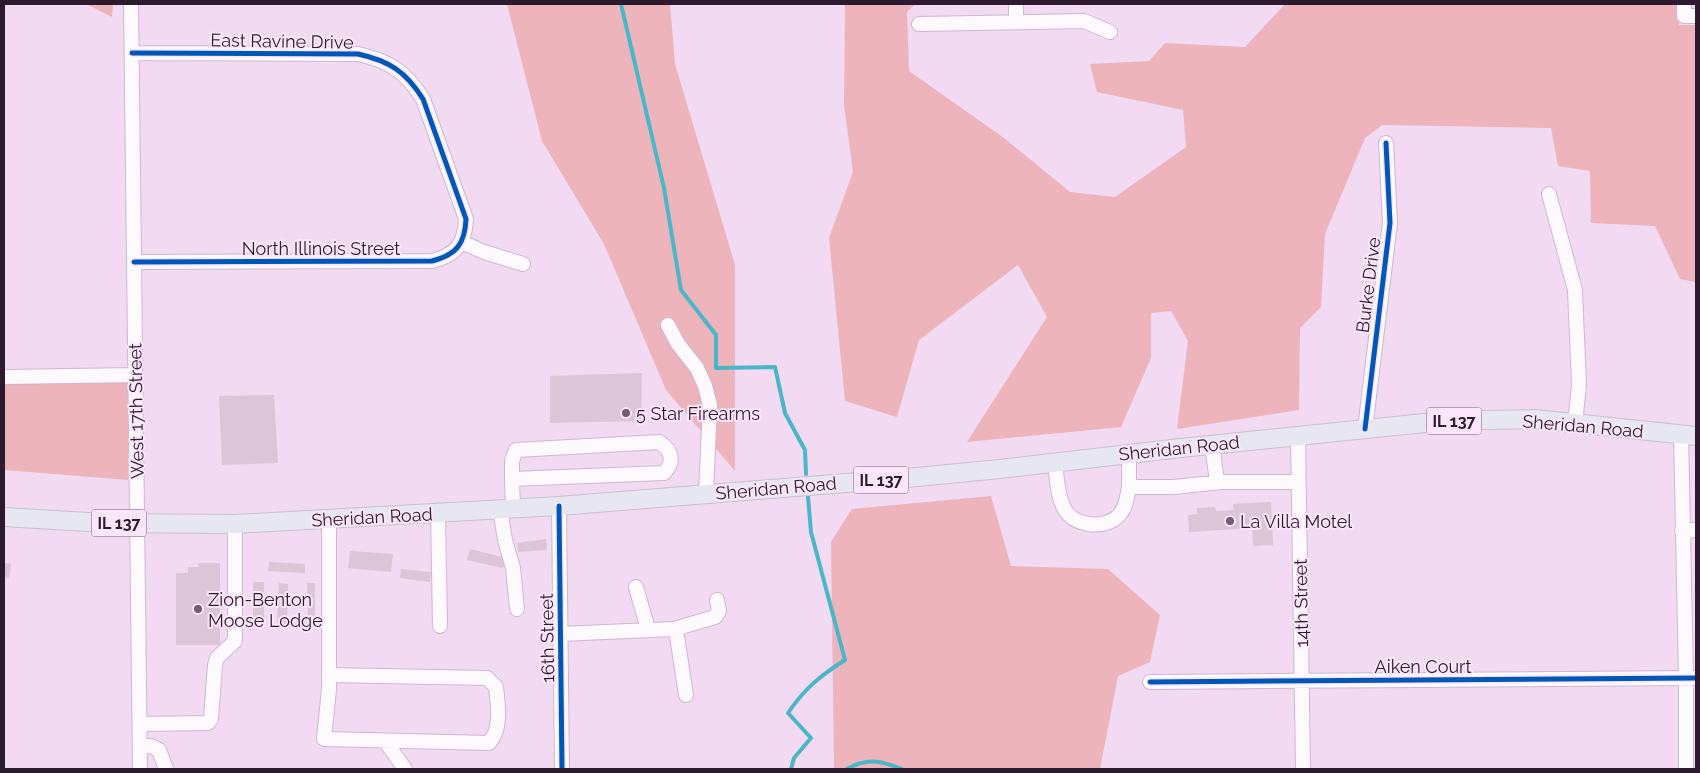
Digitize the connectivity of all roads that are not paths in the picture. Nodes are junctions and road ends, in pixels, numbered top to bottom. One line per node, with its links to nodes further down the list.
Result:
1 (132, 4): 6 (street, West 17th Street)
2 (1016, 4): 3 (street)
3 (1016, 22): 4 (street); 5 (street)
4 (920, 24)
5 (1110, 32)
6 (132, 54): 9 (street, East Ravine Drive); 10 (street, West 17th Street)
7 (1386, 144): 16 (street, Burke Drive)
8 (1549, 194): 15 (street)
9 (462, 242): 10 (street, North Illinois Street); 11 (street)
10 (134, 262): 13 (street, West 17th Street)
11 (523, 264)
12 (668, 325): 26 (street)
13 (136, 375): 14 (street); 32 (street, West 17th Street)
14 (4, 377)
15 (1575, 424): 16 (main road, Sheridan Road / IL 137); 18 (main road, Sheridan Road / IL 137)
16 (1365, 429): 17 (main road, Sheridan Road / IL 137)
17 (1298, 436): 19 (main road, Sheridan Road / IL 137); 24 (street, 14th Street)
18 (1689, 436): 34 (street)
19 (1212, 444): 20 (main road, Sheridan Road / IL 137); 23 (street)
20 (1129, 454): 21 (main road, Sheridan Road / IL 137); 25 (street)
21 (1055, 462): 25 (street); 26 (main road, Sheridan Road / IL 137)
22 (512, 480): 22 (street); 28 (street)
23 (1216, 482): 24 (street); 25 (street)
24 (1299, 482): 44 (street, 14th Street)
25 (1129, 488)
26 (706, 494): 27 (main road, Sheridan Road / IL 137)
27 (559, 506): 28 (main road, Sheridan Road / IL 137); 41 (street, 16th Street)
28 (506, 509): 29 (main road, Sheridan Road / IL 137); 37 (street)
29 (438, 514): 31 (main road, Sheridan Road / IL 137); 38 (street)
30 (4, 517): 32 (main road, Sheridan Road / IL 137)
31 (329, 519): 33 (main road, Sheridan Road / IL 137); 42 (street)
32 (137, 524): 33 (main road, Sheridan Road / IL 137); 47 (street, West 17th Street)
33 (235, 524): 47 (street)
34 (1689, 530): 43 (street)
35 (636, 586): 39 (street)
36 (717, 600): 40 (street)
37 (517, 609)
38 (440, 626)
39 (648, 629): 40 (street); 41 (street)
40 (674, 629): 46 (street)
41 (560, 634): 53 (street, 16th Street)
42 (329, 675): 48 (street); 48 (street)
43 (1691, 678): 44 (street, Aiken Court); 55 (street)
44 (1302, 681): 45 (street, Aiken Court); 54 (street, 14th Street)
45 (1150, 682)
46 (686, 695)
47 (140, 724): 49 (street, West 17th Street)
48 (385, 741): 52 (street)
49 (140, 746): 50 (street, West 17th Street); 51 (street)
50 (140, 769)
51 (166, 769)
52 (405, 769)
53 (562, 769)
54 (1303, 769)
55 (1686, 769)

